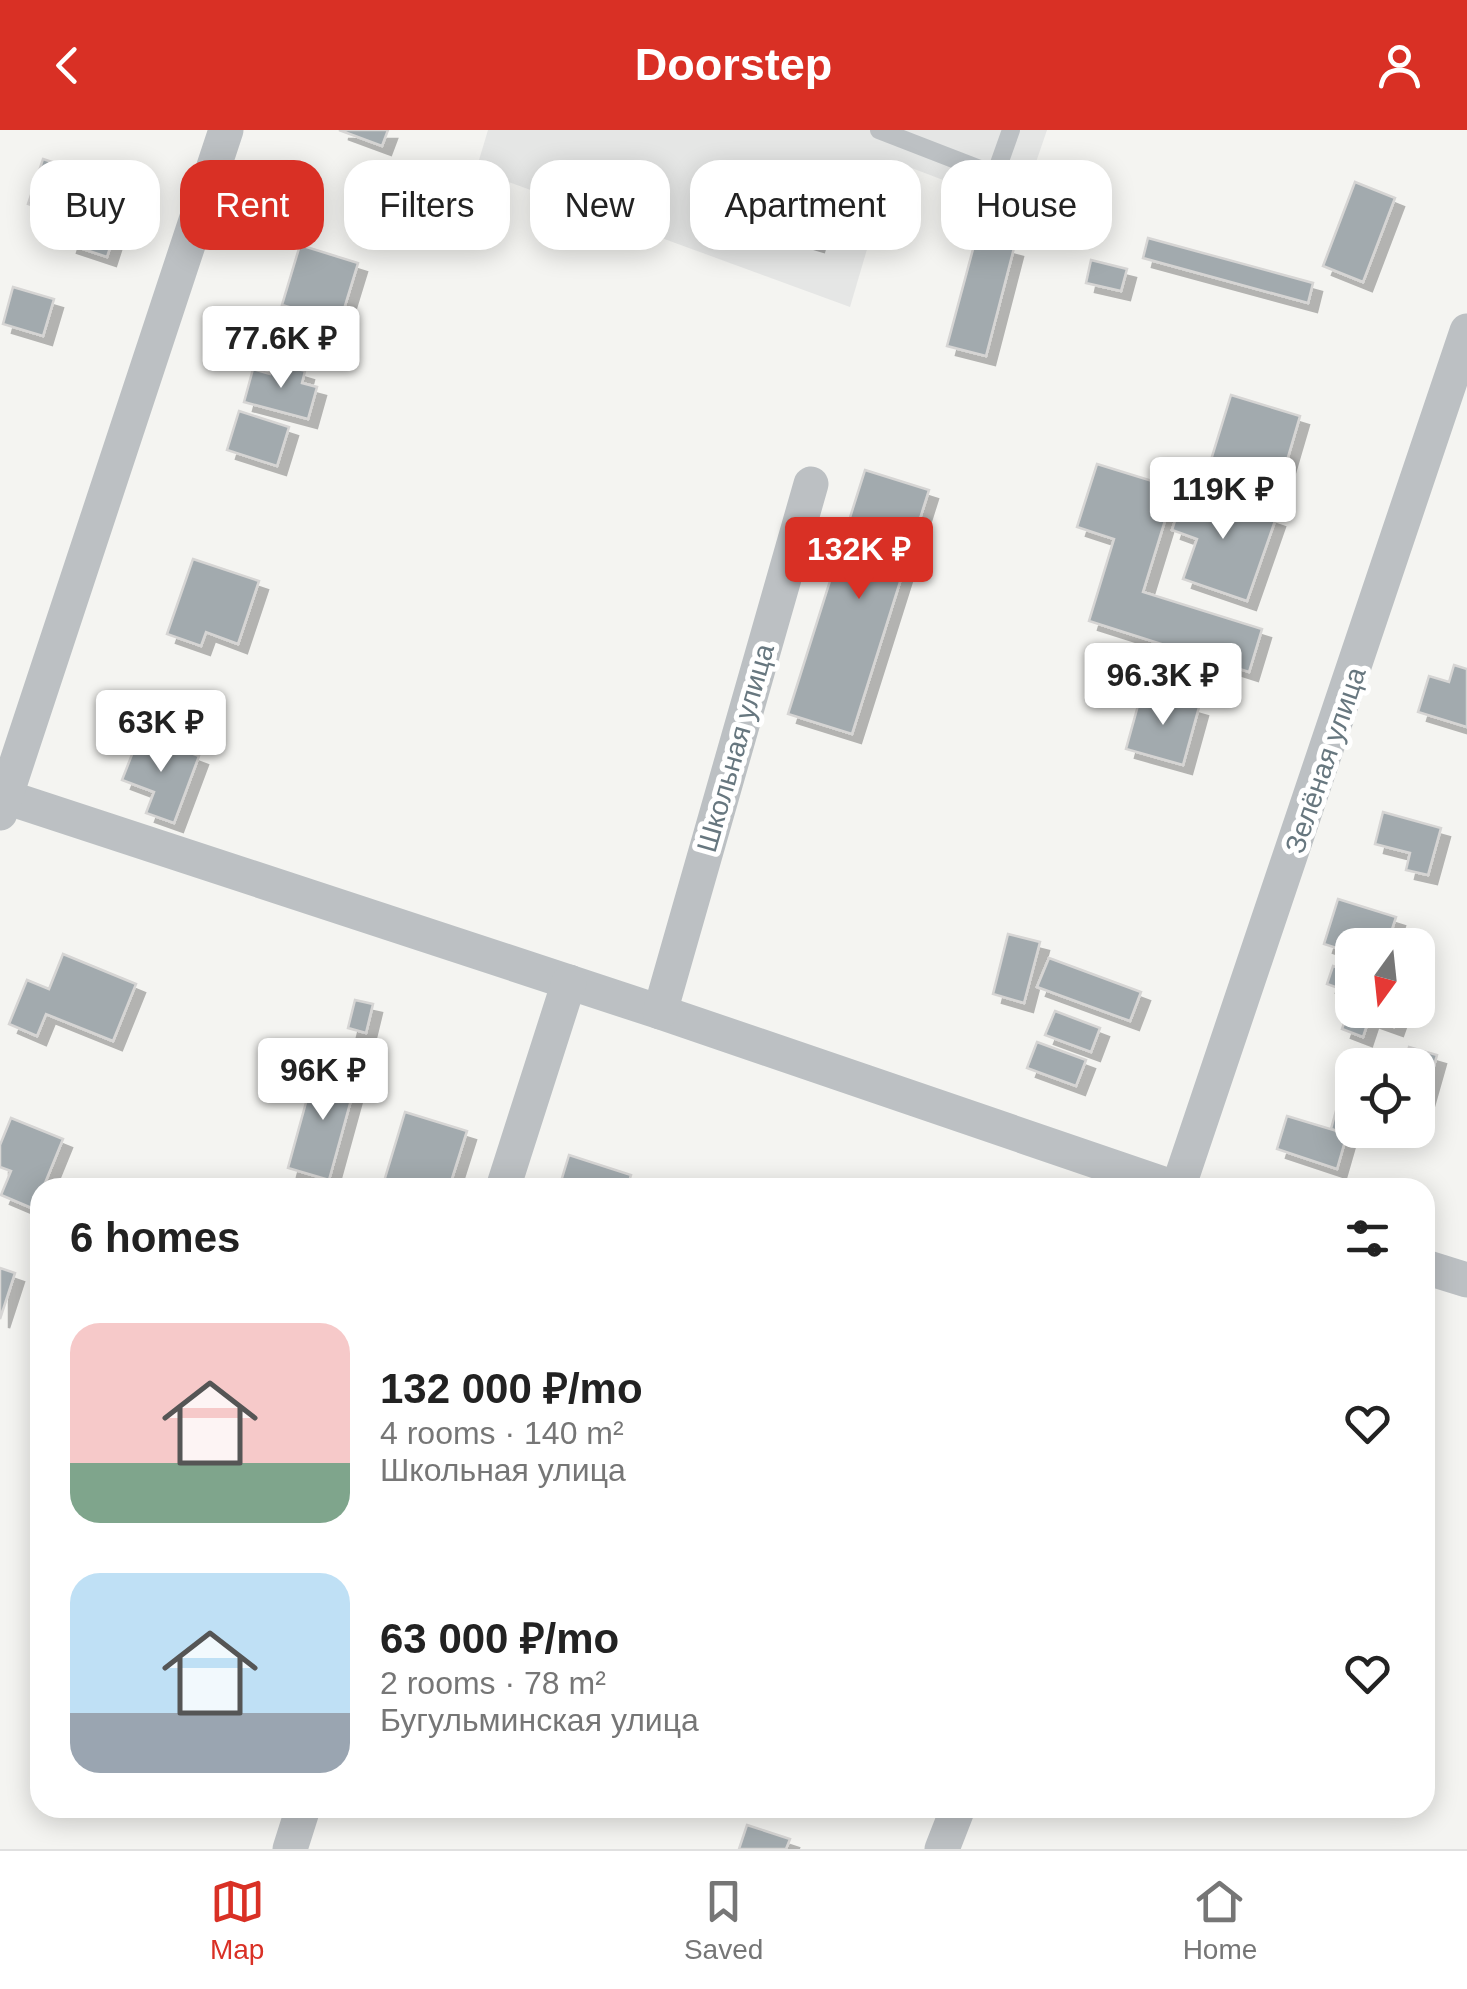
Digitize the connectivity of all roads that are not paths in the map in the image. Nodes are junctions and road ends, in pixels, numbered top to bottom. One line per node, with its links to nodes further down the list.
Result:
1 (226, 130): 6 (street)
2 (878, 130): 3 (lane)
3 (1011, 130)
4 (1467, 330): 11 (street, Зелёная улица)
5 (810, 484): 8 (street, Школьная улица)
6 (2, 801): 7 (street)
7 (570, 982): 8 (street); 9 (street)
8 (660, 1012): 10 (street)
9 (506, 1178)
10 (1148, 1178)
11 (1180, 1178)
12 (1435, 1270): 13 (street)
13 (1467, 1280)
14 (300, 1818): 16 (street)
15 (954, 1818): 17 (street)
16 (290, 1849)
17 (942, 1849)

